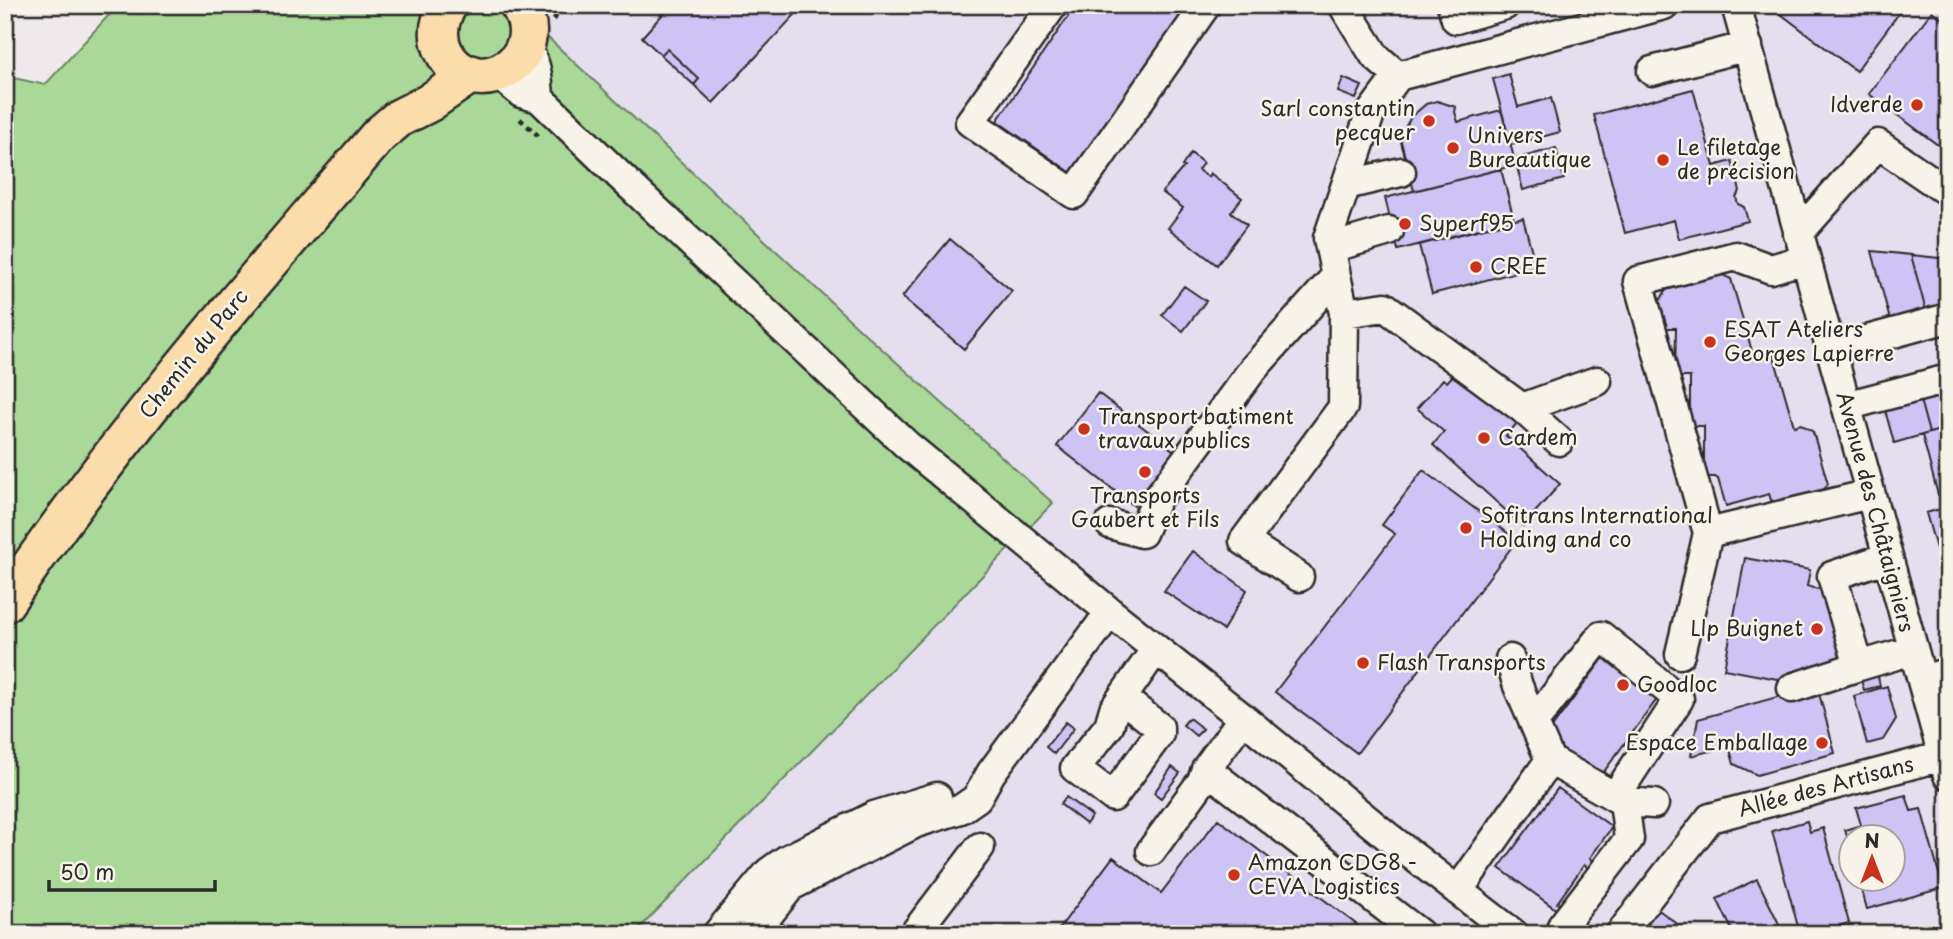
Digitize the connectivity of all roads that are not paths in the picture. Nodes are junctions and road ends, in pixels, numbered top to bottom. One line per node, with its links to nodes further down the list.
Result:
1 (448, 5): 11 (main road)
2 (1053, 5): 3 (street)
3 (1206, 5)
4 (1343, 5): 14 (street)
5 (1452, 5): 6 (street)
6 (1505, 5)
7 (1664, 5): 14 (street)
8 (1736, 5): 10 (street, Avenue des Châtaigniers)
9 (523, 17): 13 (main road); 15 (street)
10 (1748, 46): 12 (street); 21 (street, Avenue des Châtaigniers)
11 (442, 47): 13 (main road); 16 (main road)
12 (1652, 71)
13 (484, 74): 15 (street); 16 (main road)
14 (1398, 76): 18 (street)
15 (539, 98): 38 (street)
16 (399, 118): 37 (main road, Chemin du Parc)
17 (1401, 172): 18 (street)
18 (1346, 185): 22 (street)
19 (1948, 192): 21 (street)
20 (1389, 231): 22 (street)
21 (1802, 246): 26 (street, Avenue des Châtaigniers); 34 (street)
22 (1331, 248): 23 (street)
23 (1336, 276): 24 (street); 33 (street)
24 (1344, 313): 30 (street); 36 (street)
25 (1948, 318): 26 (street)
26 (1830, 350): 29 (street, Avenue des Châtaigniers)
27 (1948, 379): 29 (street)
28 (1597, 382): 30 (street)
29 (1846, 406): 32 (street, Avenue des Châtaigniers)
30 (1522, 408): 31 (street)
31 (1559, 440)
32 (1870, 494): 34 (street); 35 (street, Avenue des Châtaigniers)
33 (1110, 524)
34 (1708, 533): 41 (street)
35 (1888, 558): 40 (street, Avenue des Châtaigniers); 43 (street)
36 (1299, 577)
37 (5, 603)
38 (1110, 612): 39 (street); 52 (street)
39 (1156, 649): 46 (street); 47 (street)
40 (1913, 650): 43 (street); 44 (street, Avenue des Châtaigniers)
41 (1680, 654)
42 (1510, 659): 48 (street)
43 (1859, 666): 45 (street)
44 (1935, 676): 50 (street, Avenue des Châtaigniers)
45 (1792, 688)
46 (1122, 698)
47 (1243, 718): 51 (street); 57 (street)
48 (1534, 722): 49 (street); 53 (street)
49 (1550, 760): 53 (street); 57 (street)
50 (1945, 765): 64 (street, Allée des Artisans)
51 (1206, 769): 56 (street); 62 (street)
52 (991, 773): 59 (street); 60 (street)
53 (1619, 800): 54 (street); 58 (street)
54 (1654, 804)
55 (980, 847): 61 (street)
56 (1151, 851)
57 (1458, 891): 63 (street)
58 (1562, 926)
59 (717, 934)
60 (753, 934)
61 (914, 934)
62 (1420, 934)
63 (1514, 934)
64 (1620, 934)

